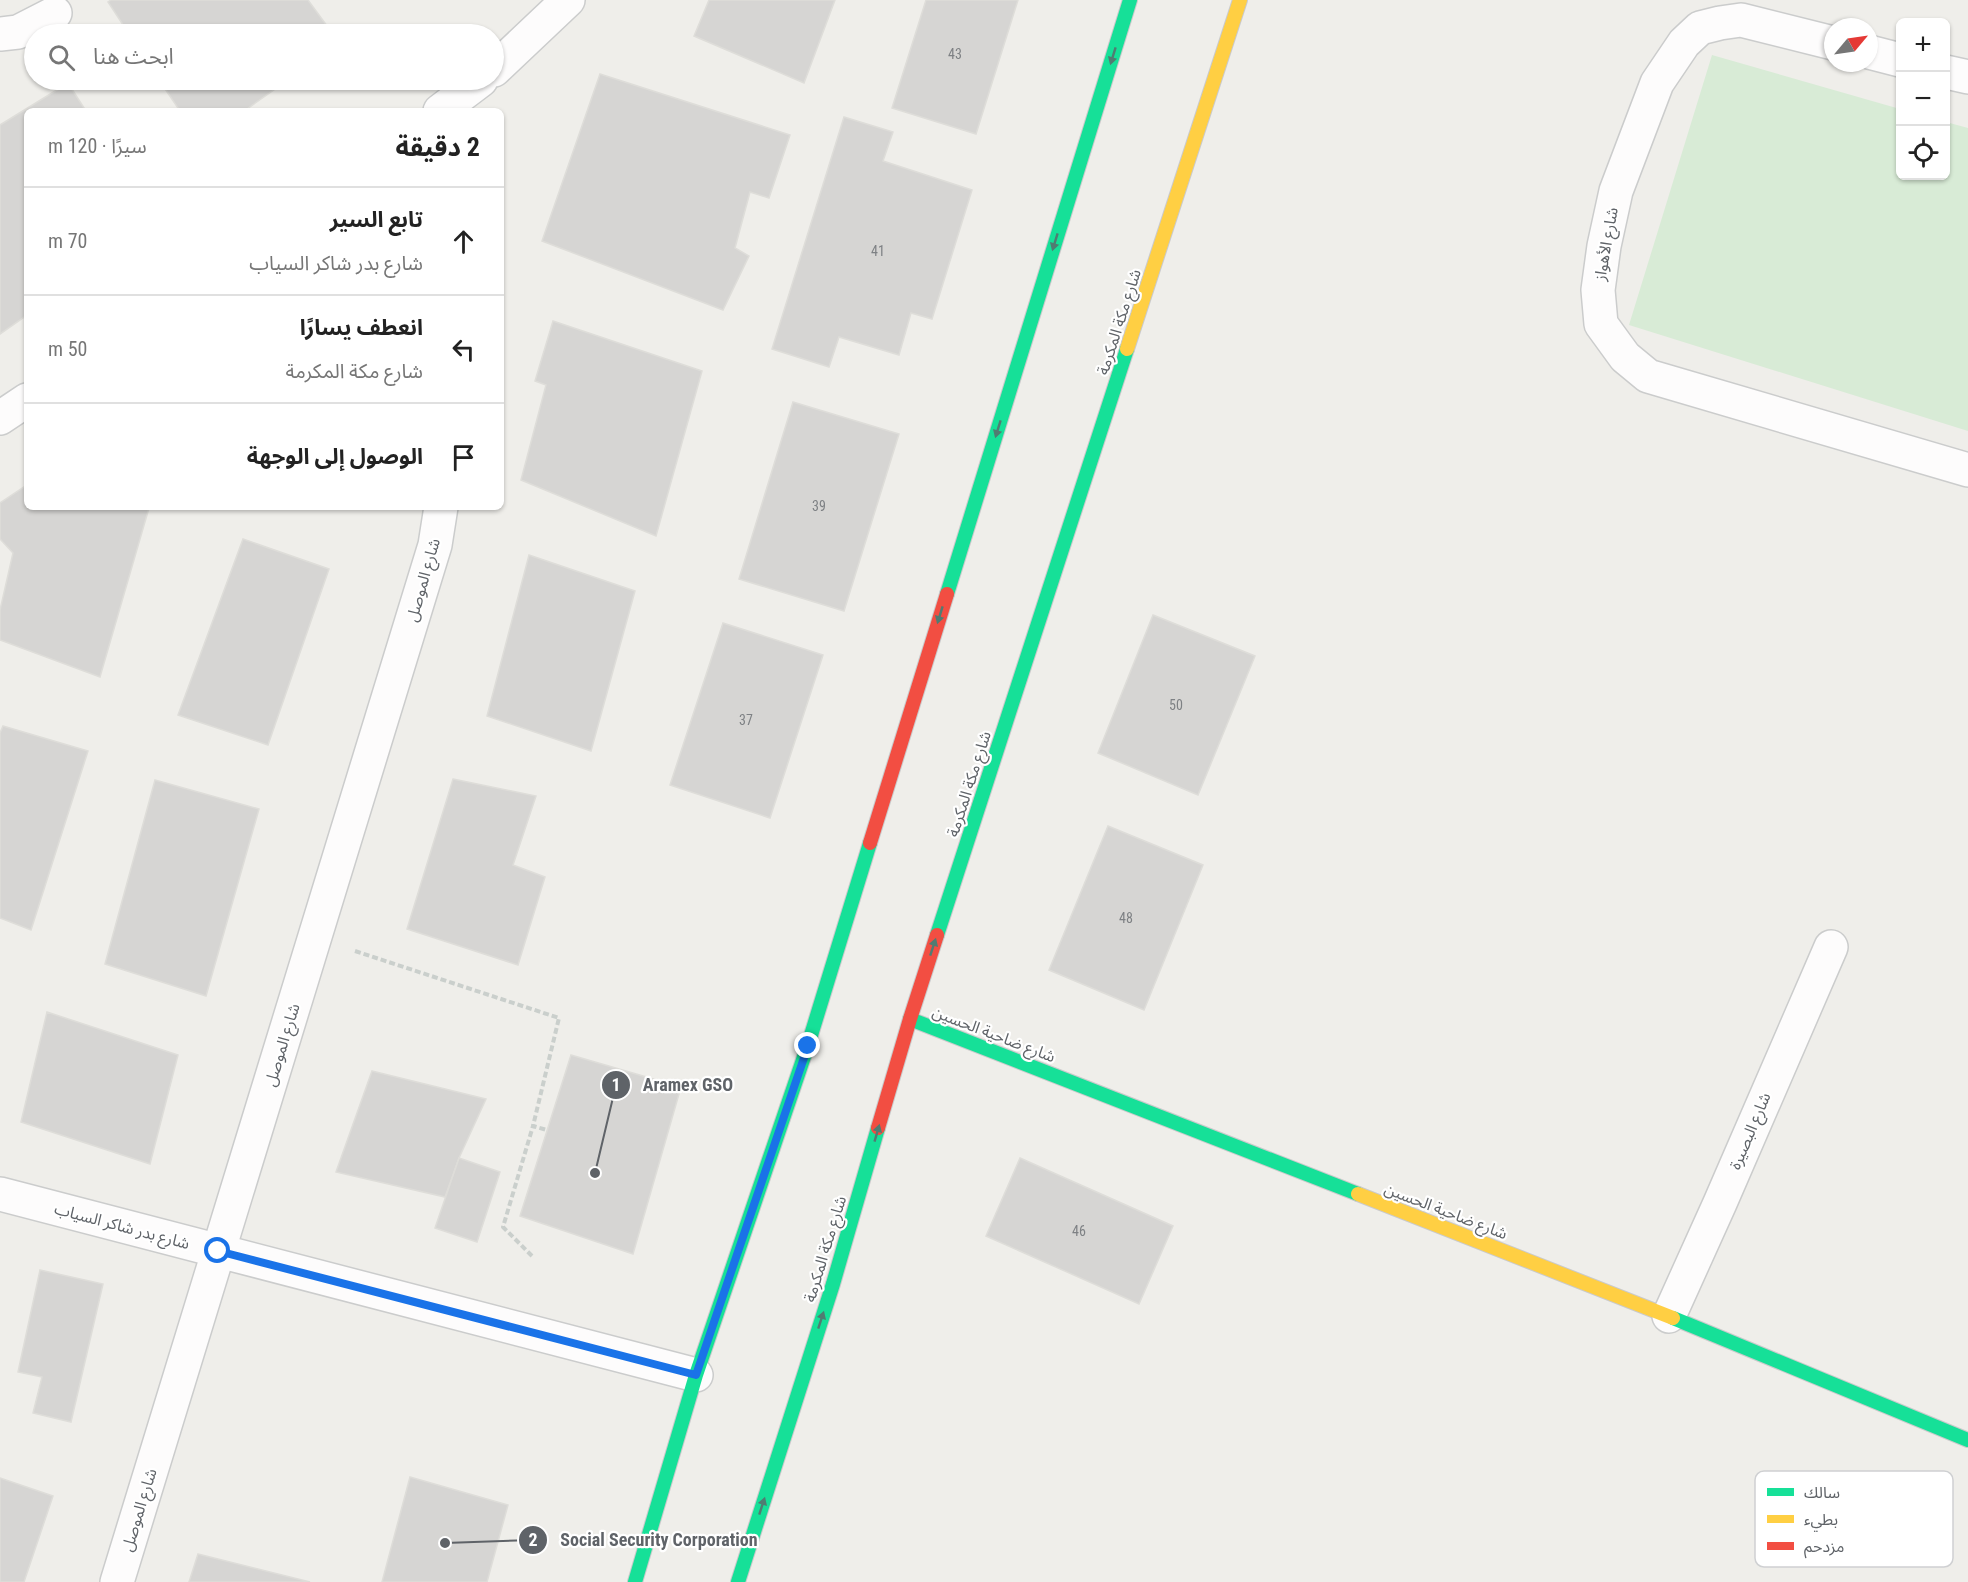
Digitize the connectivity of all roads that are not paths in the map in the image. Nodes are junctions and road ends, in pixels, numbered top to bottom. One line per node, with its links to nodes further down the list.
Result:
1 (568, 0): 11 (street)
2 (1130, 0): 25 (main road, one-way to 25)
3 (1240, 0): 21 (main road, شارع مكة المكرمة, one-way to 3)
4 (55, 13): 5 (street)
5 (34, 24)
6 (24, 29): 7 (street)
7 (0, 34)
8 (1824, 41): 18 (street, شارع الأهواز)
9 (1878, 54): 10 (street)
10 (1896, 59)
11 (504, 61)
12 (1950, 73): 13 (street)
13 (1968, 77)
14 (468, 90): 15 (street)
15 (444, 108)
16 (24, 402): 17 (street)
17 (0, 418)
18 (1968, 470)
19 (441, 510): 23 (street, شارع الموصل)
20 (1831, 947): 24 (street, شارع البصيرة)
21 (910, 1019): 24 (main road, شارع ضاحية الحسين); 29 (main road, شارع مكة المكرمة, one-way to 21)
22 (0, 1194): 23 (street, شارع بدر شاكر السياب)
23 (218, 1251): 25 (street, شارع بدر شاكر السياب); 27 (street, شارع الموصل)
24 (1669, 1316): 26 (main road, شارع ضاحية الحسين)
25 (696, 1375): 28 (main road)
26 (1968, 1440)
27 (117, 1582)
28 (635, 1582)
29 (738, 1582)

